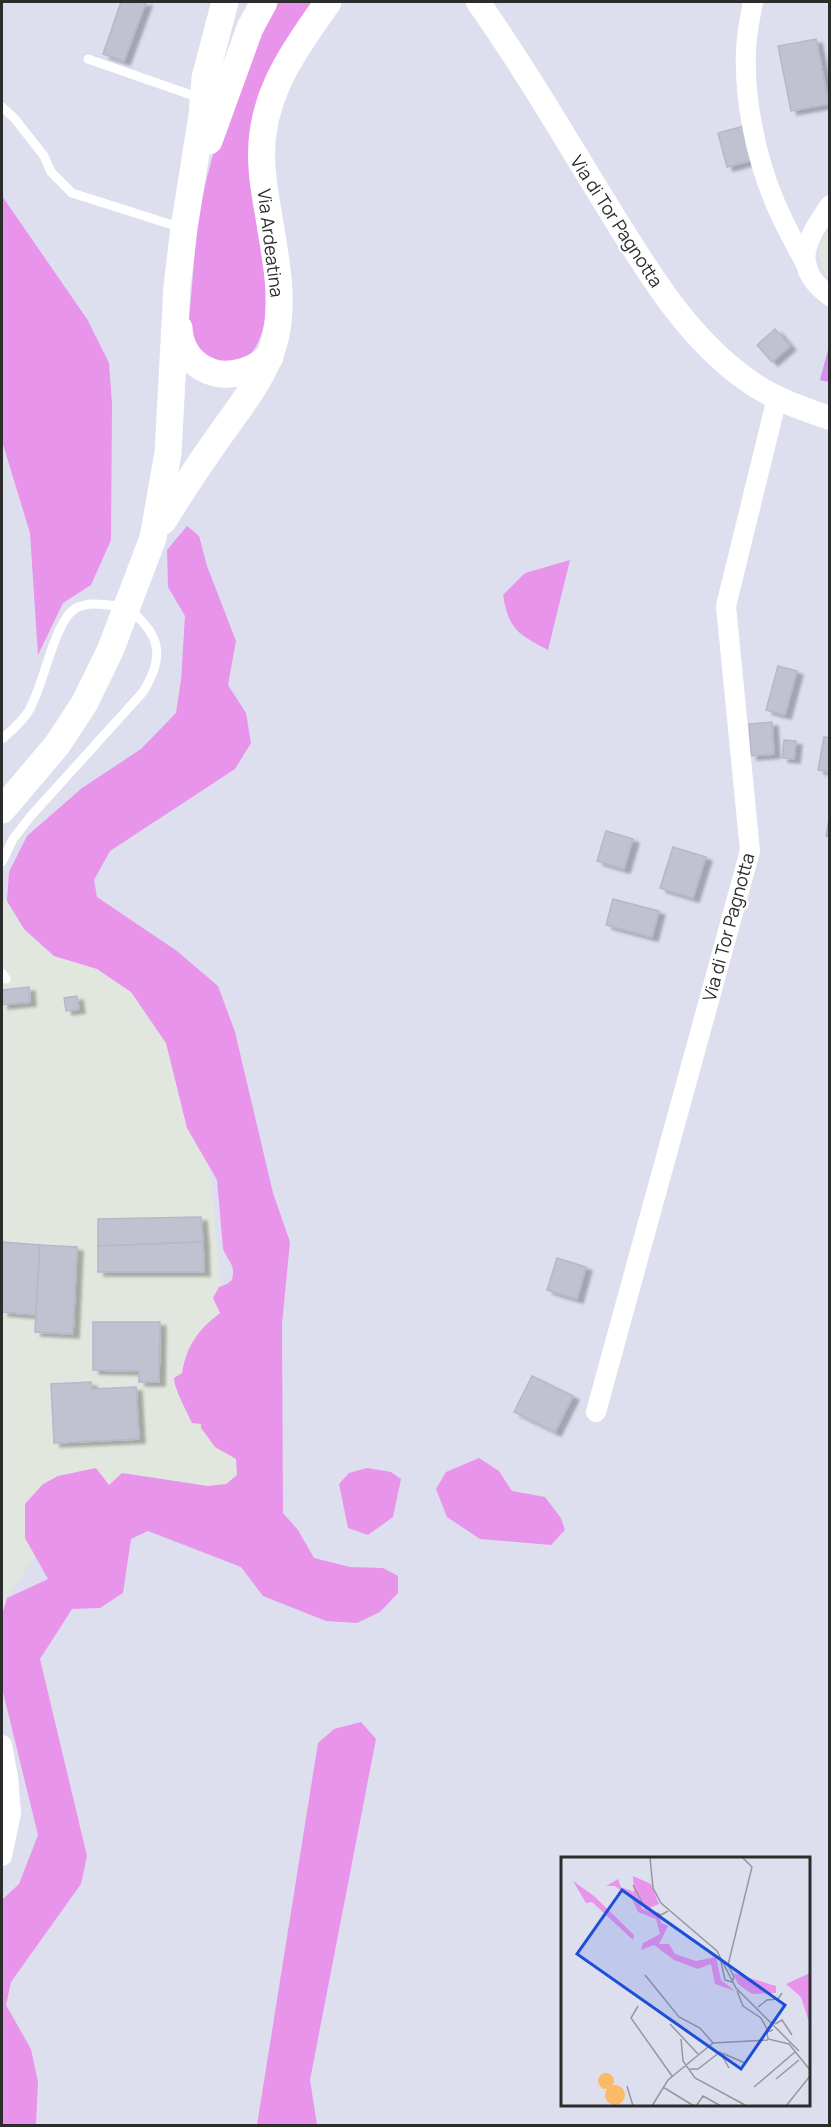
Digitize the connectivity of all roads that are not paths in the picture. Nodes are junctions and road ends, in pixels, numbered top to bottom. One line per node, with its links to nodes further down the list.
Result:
1 (225, 2): 8 (main road, Via Ardeatina)
2 (264, 2): 10 (main road, Via Ardeatina)
3 (328, 2): 16 (main road, Via Ardeatina)
4 (462, 2): 6 (street)
5 (753, 2): 13 (street)
6 (484, 9): 17 (street, Via di Tor Pagnotta)
7 (88, 59): 8 (lane)
8 (202, 99): 10 (main road, Via Ardeatina)
9 (2, 107): 12 (lane)
10 (190, 190): 12 (main road, Via Ardeatina)
11 (830, 205): 13 (street)
12 (184, 228): 14 (main road, Via Ardeatina)
13 (807, 266): 15 (street)
14 (177, 287): 16 (main road); 19 (main road, Via Ardeatina)
15 (830, 296)
16 (270, 357): 19 (main road, Via Ardeatina)
17 (777, 398): 18 (street, Via di Tor Pagnotta); 24 (street, Via di Tor Pagnotta)
18 (830, 418)
19 (153, 538): 20 (main road, Via Ardeatina)
20 (127, 607): 21 (lane); 22 (main road, Via Ardeatina); 23 (lane)
21 (2, 739)
22 (2, 810)
23 (2, 862)
24 (596, 1412)
25 (2, 1745): 26 (street)
26 (2, 1856)

